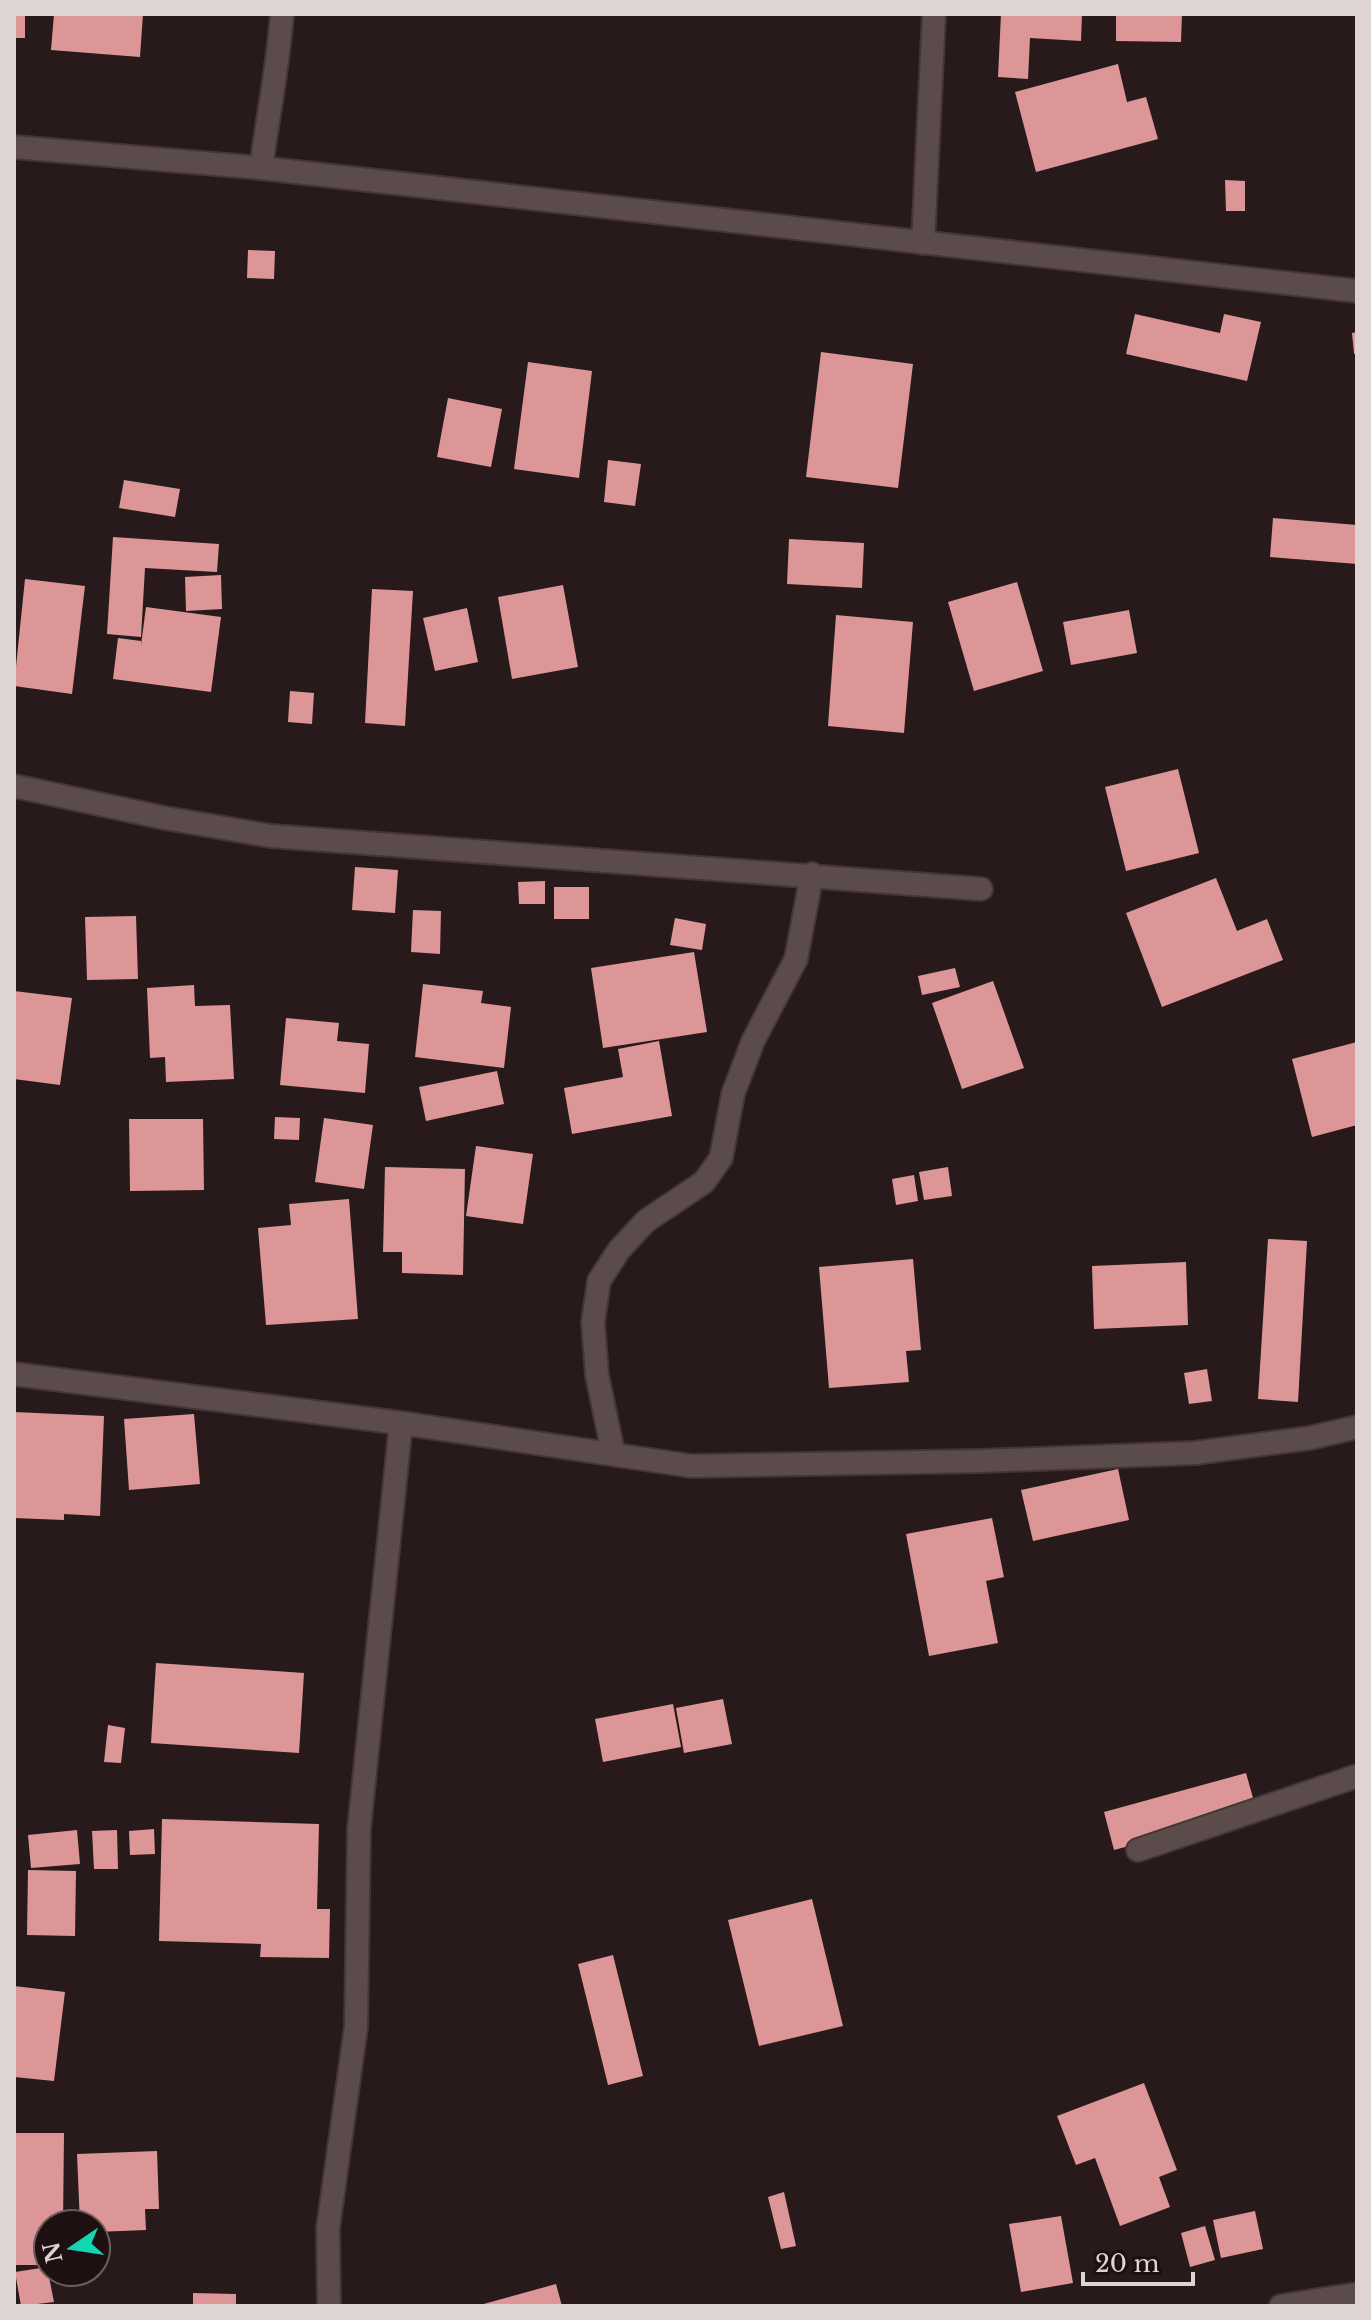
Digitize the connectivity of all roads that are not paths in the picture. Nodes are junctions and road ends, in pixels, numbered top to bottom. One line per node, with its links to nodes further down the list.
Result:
1 (282, 14): 4 (street)
2 (934, 14): 5 (street)
3 (14, 147): 4 (street)
4 (261, 168): 5 (street)
5 (923, 243): 6 (street)
6 (1357, 291)
7 (14, 786): 8 (street)
8 (812, 874): 9 (street); 13 (street)
9 (981, 889)
10 (14, 1374): 11 (street)
11 (401, 1423): 13 (street); 17 (street)
12 (1357, 1427): 13 (street)
13 (613, 1452)
14 (1357, 1776): 15 (street)
15 (1138, 1850)
16 (1357, 2294): 18 (street)
17 (329, 2306)
18 (1281, 2306)

